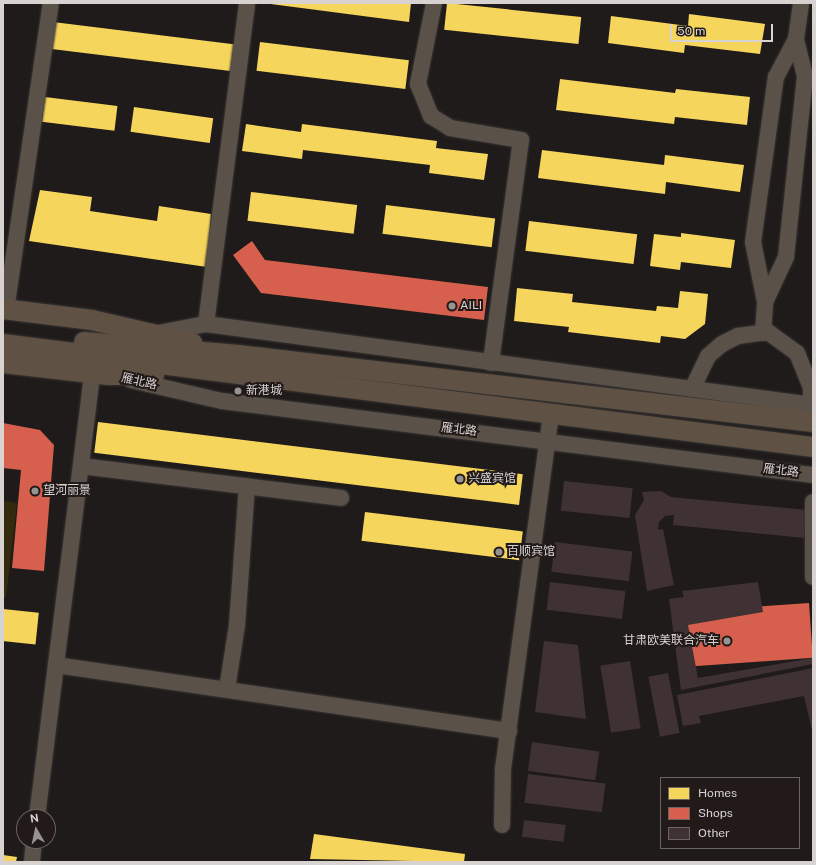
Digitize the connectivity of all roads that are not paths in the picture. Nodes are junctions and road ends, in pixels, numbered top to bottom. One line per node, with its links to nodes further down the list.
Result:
1 (51, 3): 8 (street)
2 (247, 3): 9 (street)
3 (434, 3): 17 (street)
4 (801, 3): 5 (street)
5 (796, 39): 6 (street); 7 (street)
6 (809, 77): 7 (street)
7 (765, 302): 12 (street)
8 (5, 309): 11 (main road)
9 (206, 324): 11 (street); 17 (street)
10 (3, 331): 14 (main road)
11 (158, 333): 15 (main road)
12 (762, 333): 20 (street); 21 (street)
13 (3, 344): 14 (main road)
14 (82, 348): 15 (main road); 19 (main road)
15 (238, 355): 21 (main road)
16 (3, 363): 18 (main road)
17 (491, 363): 20 (street)
18 (100, 374): 19 (main road); 23 (street, 雁北路); 25 (street)
19 (228, 375): 22 (main road)
20 (692, 389): 21 (street)
21 (812, 411)
22 (551, 415): 23 (street); 24 (main road)
23 (548, 441): 26 (street, 雁北路); 33 (street)
24 (813, 447)
25 (80, 466): 27 (street); 31 (street)
26 (813, 475)
27 (247, 486): 28 (street); 32 (street)
28 (341, 498)
29 (813, 502): 30 (street)
30 (813, 577)
31 (56, 665): 32 (street); 34 (street)
32 (227, 689): 33 (street)
33 (509, 731): 35 (street)
34 (38, 809)
35 (502, 825)
36 (33, 849): 37 (street)
37 (32, 862)

